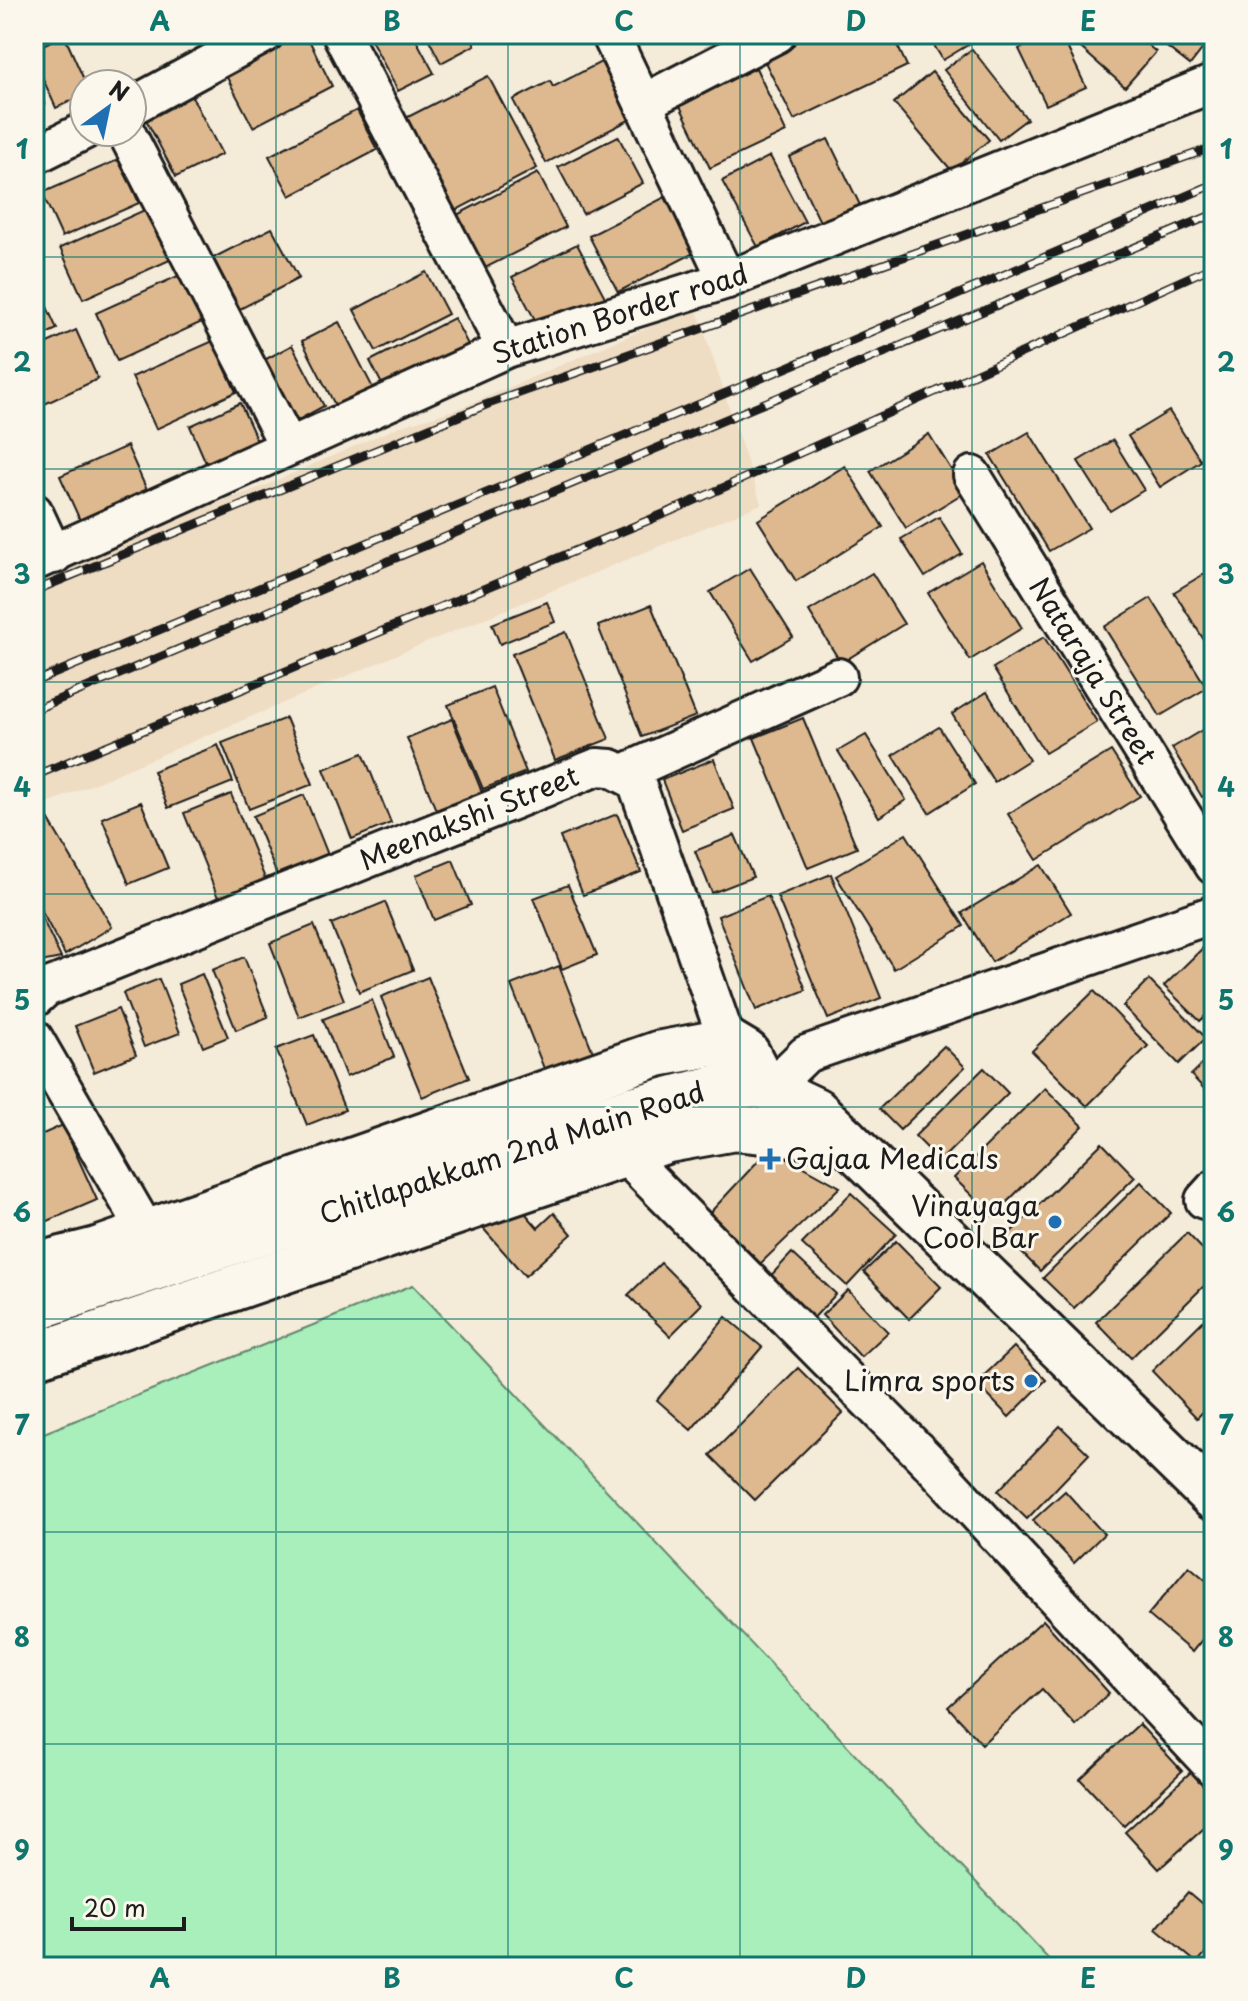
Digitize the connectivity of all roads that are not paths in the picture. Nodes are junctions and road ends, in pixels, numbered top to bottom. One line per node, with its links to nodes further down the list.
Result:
1 (265, 34): 6 (street)
2 (341, 34): 12 (street)
3 (610, 34): 7 (street)
4 (777, 34): 7 (street)
5 (1214, 83): 11 (street, Station Border road)
6 (148, 97)
7 (643, 103): 11 (street)
8 (68, 139): 10 (street)
9 (134, 148): 13 (street)
10 (34, 156)
11 (727, 280): 12 (street, Station Border road)
12 (506, 349): 13 (street, Station Border road)
13 (288, 446): 16 (street, Station Border road)
14 (972, 475): 19 (street, Nataraja Street)
15 (34, 512): 16 (street)
16 (44, 559)
17 (838, 677): 18 (street)
18 (624, 773): 21 (street, Meenakshi Street); 23 (street)
19 (1214, 866)
20 (1214, 914): 24 (street)
21 (38, 985)
22 (34, 1038): 27 (street)
23 (727, 1041): 24 (street); 27 (street)
24 (767, 1087): 25 (street, Chitlapakkam 2nd Main Road); 29 (street, Chitlapakkam 2nd Main Road)
25 (845, 1139): 26 (street); 31 (street, Chitlapakkam 2nd Main Road)
26 (624, 1154): 30 (street); 32 (street)
27 (147, 1233): 28 (street)
28 (34, 1266)
29 (34, 1308)
30 (34, 1356)
31 (1214, 1498)
32 (1214, 1768)

